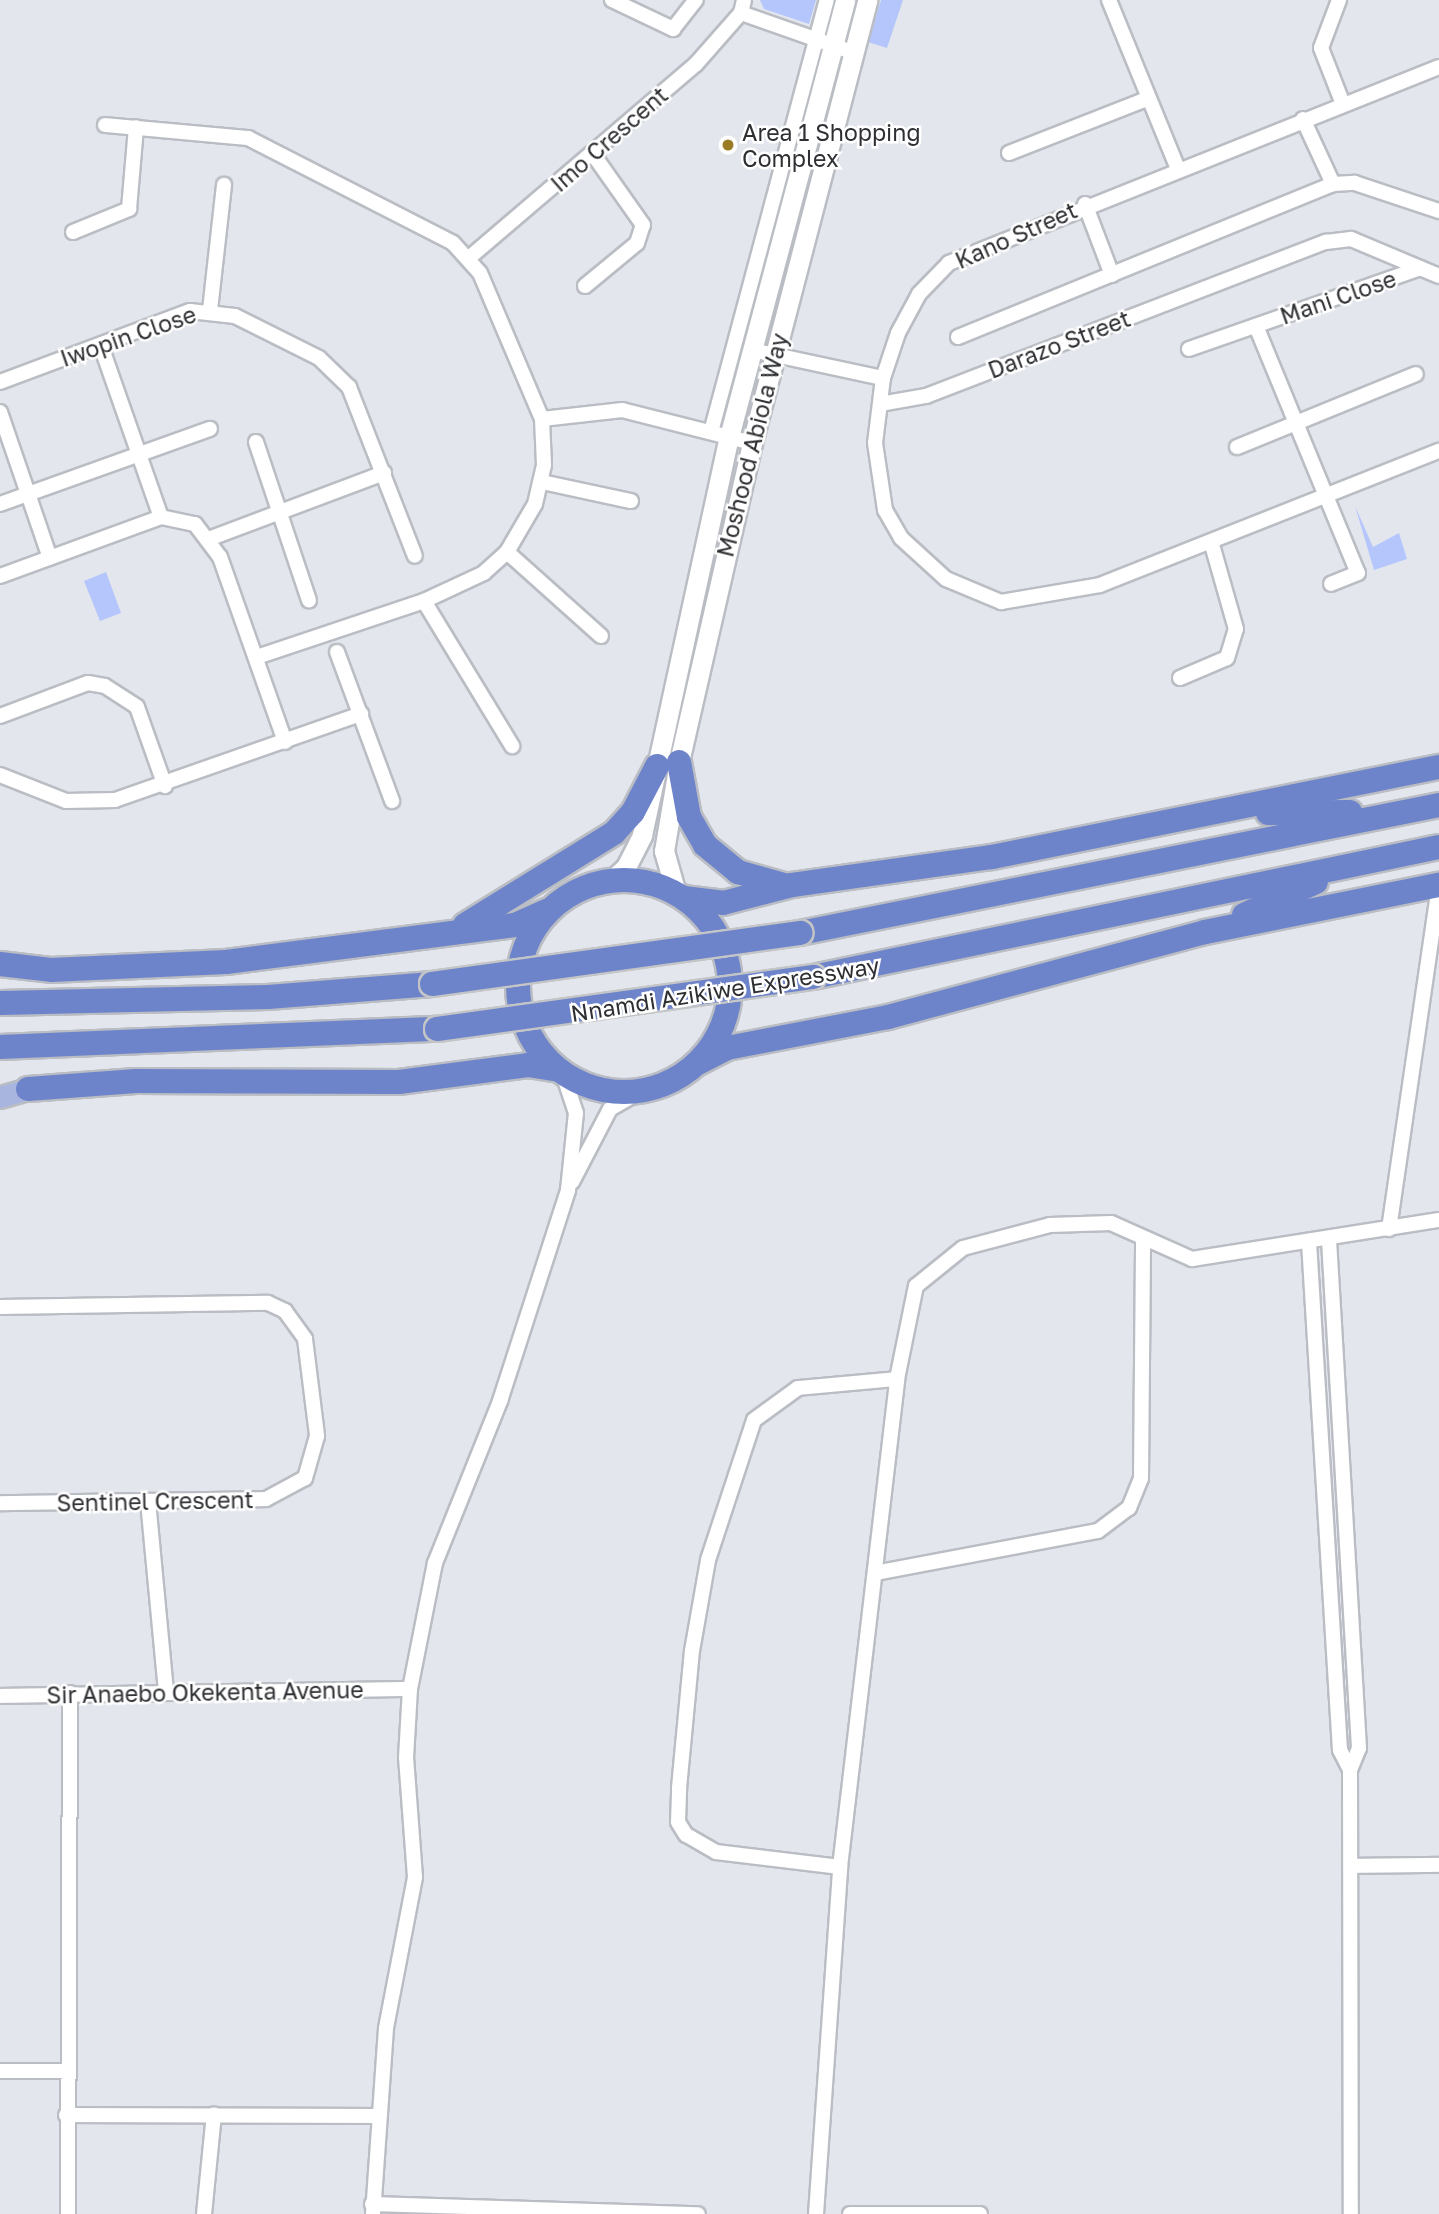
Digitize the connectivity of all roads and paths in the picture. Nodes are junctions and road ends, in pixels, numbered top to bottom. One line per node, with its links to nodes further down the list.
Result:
1 (612, 0): 2 (street)
2 (695, 0)
3 (827, 0): 9 (street)
4 (845, 0): 9 (main road, Moshood Abiola Way)
5 (867, 0): 10 (main road, Moshood Abiola Way)
6 (1339, 0): 13 (street)
7 (1111, 1): 12 (street)
8 (743, 7): 9 (street, Imo Crescent); 18 (street, Imo Crescent)
9 (824, 43): 10 (street, Imo Crescent); 35 (main road, Moshood Abiola Way); 45 (street)
10 (852, 52): 36 (main road, Moshood Abiola Way)
11 (1439, 67): 13 (street, Kano Street)
12 (1149, 97): 17 (street); 19 (street)
13 (1343, 104): 14 (street, Kano Street)
14 (1303, 119): 19 (street, Kano Street); 20 (street)
15 (105, 125): 16 (street)
16 (136, 127): 24 (street); 25 (street)
17 (1009, 153)
18 (593, 154): 25 (street, Imo Crescent); 29 (street)
19 (1177, 167): 22 (street, Kano Street)
20 (1333, 184): 23 (street); 27 (street)
21 (224, 185): 30 (street)
22 (1085, 204): 27 (street); 38 (street, Kano Street)
23 (1439, 211)
24 (73, 232)
25 (470, 257): 42 (street)
26 (1420, 268): 28 (street, Darazo Street); 31 (street, Mani Close); 40 (street, Darazo Street)
27 (1112, 275): 32 (street)
28 (1439, 276)
29 (585, 286)
30 (210, 310): 33 (street, Iwopin Close); 51 (street, Iwopin Close)
31 (1256, 326): 34 (street, Mani Close); 43 (street)
32 (958, 337)
33 (101, 345): 39 (street, Iwopin Close); 50 (street)
34 (1189, 349)
35 (752, 350): 36 (street); 45 (main road, Moshood Abiola Way)
36 (774, 355): 38 (street); 47 (main road, Moshood Abiola Way)
37 (1416, 374): 43 (street)
38 (883, 378): 40 (street, Kano Street)
39 (0, 382)
40 (880, 404): 60 (street, Kano Street)
41 (0, 412): 53 (street)
42 (542, 419): 45 (street); 52 (street)
43 (1299, 420): 48 (street); 54 (street)
44 (210, 429): 50 (street)
45 (720, 435): 47 (street); 76 (main road, Moshood Abiola Way)
46 (256, 442): 57 (street)
47 (752, 443): 76 (main road, Moshood Abiola Way)
48 (1237, 447)
49 (1439, 451): 54 (street, Kano Street)
50 (140, 454): 53 (street); 58 (street)
51 (384, 473): 57 (street); 62 (street, Iwopin Close)
52 (541, 482): 55 (street); 61 (street)
53 (28, 494): 56 (street); 63 (street)
54 (1329, 496): 60 (street, Kano Street); 65 (street)
55 (631, 501)
56 (0, 504)
57 (278, 512): 59 (street); 66 (street)
58 (161, 517): 59 (street); 63 (street)
59 (211, 538): 70 (street)
60 (1211, 541): 71 (street)
61 (507, 552): 67 (street); 68 (street)
62 (415, 556)
63 (50, 558): 64 (street)
64 (0, 576)
65 (1331, 584)
66 (309, 600)
67 (424, 601): 70 (street); 75 (street)
68 (601, 636)
69 (337, 652): 72 (street)
70 (257, 657): 74 (street)
71 (1180, 678)
72 (361, 714): 74 (street); 80 (street)
73 (0, 716): 79 (street)
74 (285, 742): 79 (street)
75 (512, 746)
76 (668, 764): 86 (main road, Moshood Abiola Way); 87 (highway); 89 (main road, Moshood Abiola Way); 92 (highway)
77 (1439, 767): 83 (highway)
78 (0, 775): 79 (street)
79 (165, 786)
80 (392, 801)
81 (1439, 805): 82 (highway, Nnamdi Azikiwe Expressway)
82 (1407, 811): 83 (highway); 96 (highway, Nnamdi Azikiwe Expressway, bridge)
83 (1209, 814): 87 (highway)
84 (1439, 848): 85 (highway, Nnamdi Azikiwe Expressway)
85 (1361, 862): 91 (highway); 97 (highway, Nnamdi Azikiwe Expressway, bridge)
86 (611, 881): 89 (highway); 90 (highway)
87 (792, 886): 89 (highway)
88 (1439, 886): 91 (highway); 105 (street)
89 (680, 896): 98 (highway)
90 (553, 907): 92 (highway); 99 (highway)
91 (1205, 932): 98 (highway)
92 (443, 933): 94 (highway)
93 (0, 964): 94 (highway)
94 (77, 969): 95 (highway)
95 (0, 987)
96 (0, 1003)
97 (0, 1047)
98 (696, 1065): 101 (highway)
99 (561, 1072): 100 (highway); 101 (highway); 103 (street)
100 (28, 1088): 102 (main road)
101 (641, 1091): 103 (street)
102 (0, 1097)
103 (568, 1190): 116 (street)
104 (1439, 1220): 105 (street)
105 (1389, 1229): 107 (street)
106 (1143, 1239): 108 (street); 110 (street); 113 (street)
107 (1329, 1240): 108 (street); 114 (street)
108 (1309, 1242): 115 (street)
109 (0, 1307): 111 (street, Sentinel Crescent)
110 (897, 1379): 113 (street); 123 (street)
111 (148, 1501): 112 (street, Sentinel Crescent); 117 (street)
112 (0, 1503)
113 (875, 1573): 123 (street)
114 (1353, 1642): 115 (street); 120 (street)
115 (1334, 1643): 120 (street)
116 (410, 1689): 117 (street, Sir Anaebo Okekenta Avenue); 128 (street)
117 (166, 1691): 118 (street, Sir Anaebo Okekenta Avenue)
118 (70, 1693): 119 (street, Sir Anaebo Okekenta Avenue); 125 (street)
119 (0, 1696)
120 (1350, 1770): 122 (street)
121 (1439, 1865): 122 (street)
122 (1352, 1866): 136 (street)
123 (839, 1867): 133 (street)
124 (0, 2071): 125 (street)
125 (65, 2071): 127 (street)
126 (214, 2114): 127 (street); 128 (street); 131 (street)
127 (66, 2115): 130 (street)
128 (376, 2116): 129 (street)
129 (372, 2209): 132 (street)
130 (68, 2214)
131 (204, 2214)
132 (698, 2214)
133 (816, 2214)
134 (850, 2214): 135 (street)
135 (974, 2214)
136 (1351, 2214)

